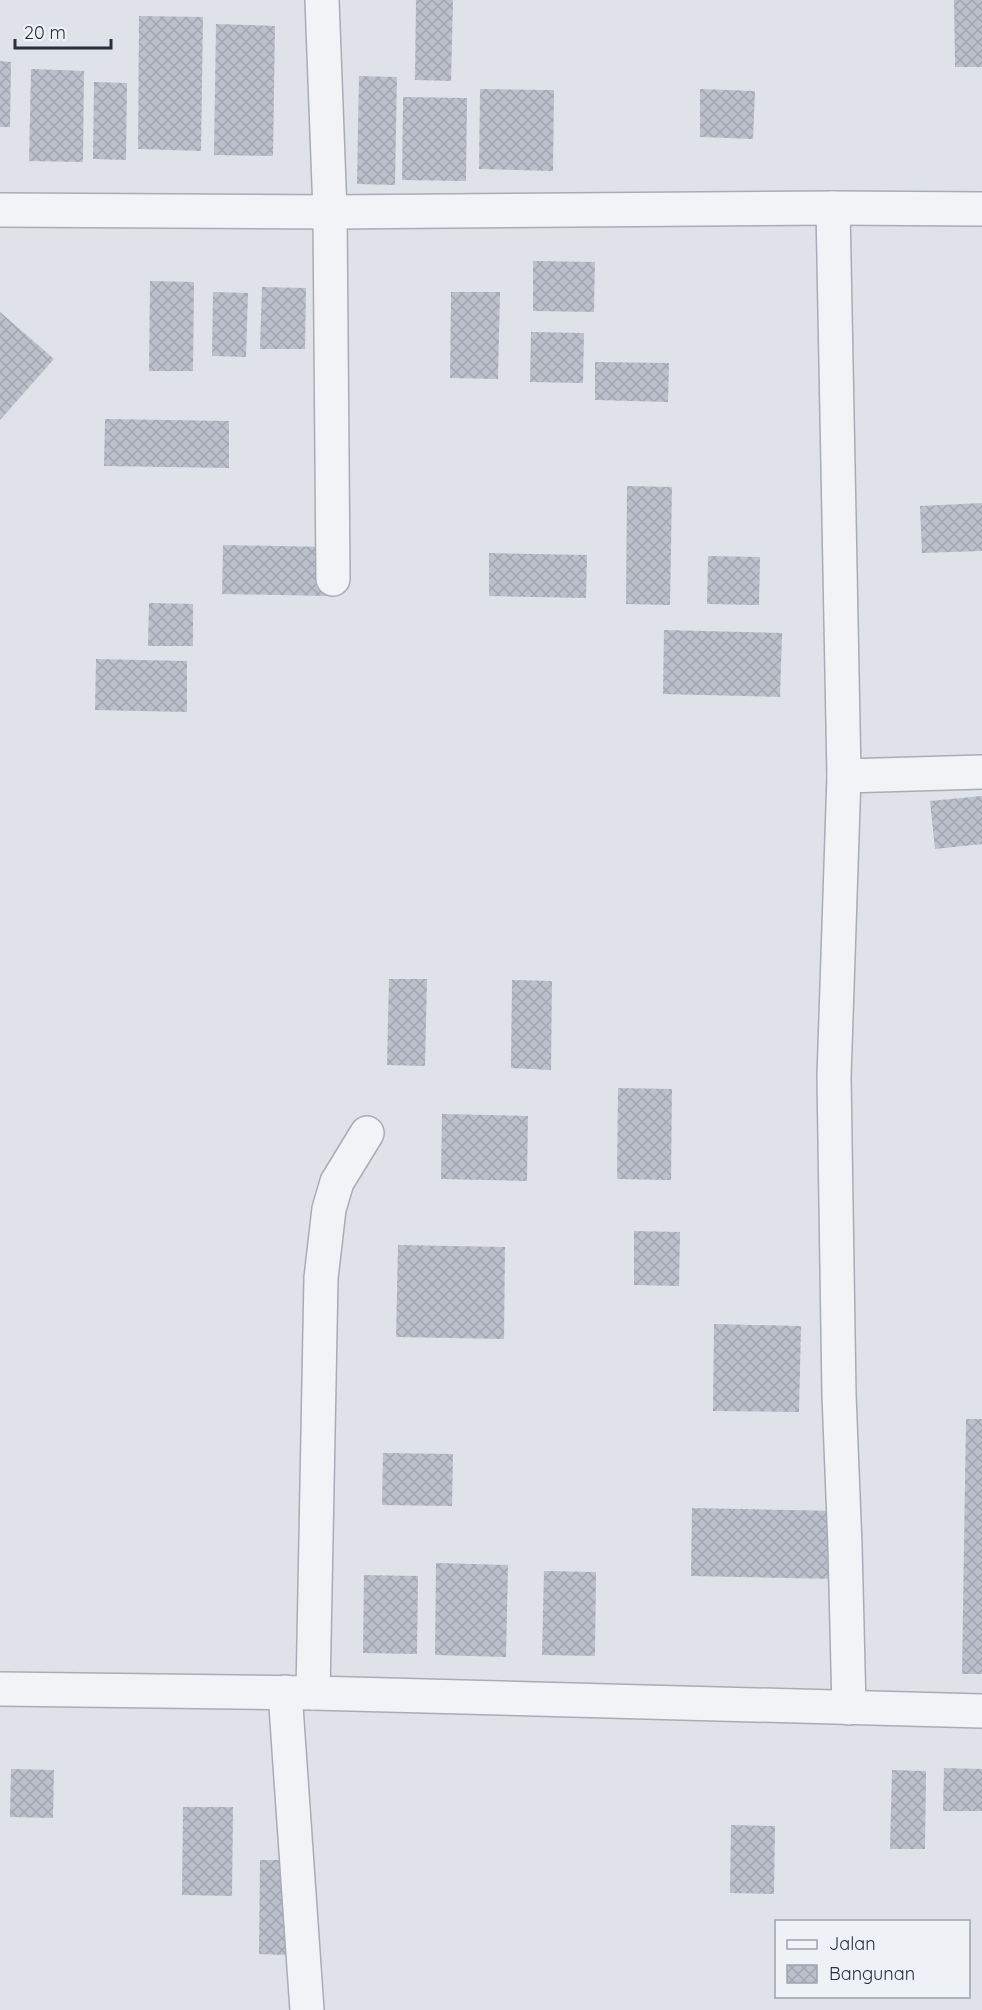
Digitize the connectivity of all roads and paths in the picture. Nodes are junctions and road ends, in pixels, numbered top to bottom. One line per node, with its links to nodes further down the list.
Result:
1 (322, 0): 5 (street)
2 (832, 208): 3 (street); 5 (street); 8 (street)
3 (982, 209)
4 (0, 210): 5 (street)
5 (330, 212): 6 (street)
6 (333, 579)
7 (982, 772): 8 (street)
8 (844, 776): 12 (street)
9 (367, 1133): 11 (street)
10 (0, 1689): 11 (street)
11 (299, 1693): 12 (street); 14 (street)
12 (849, 1708): 13 (street)
13 (982, 1711)
14 (307, 2010)

